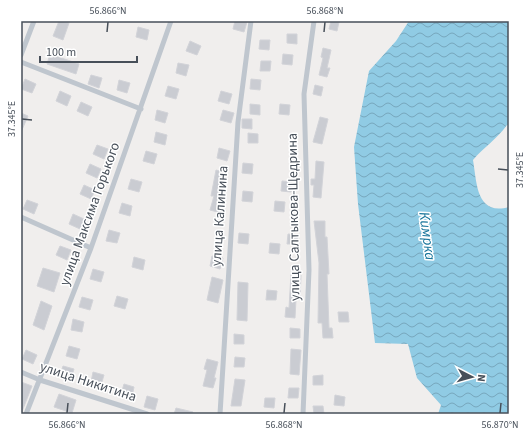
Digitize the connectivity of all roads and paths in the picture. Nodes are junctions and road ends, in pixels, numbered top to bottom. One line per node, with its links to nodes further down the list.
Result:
1 (34, 21): 5 (street)
2 (171, 21): 7 (street, улица Максима Горького)
3 (251, 21): 14 (street, улица Калинина)
4 (314, 21): 15 (street, улица Салтыкова-Щедрина)
5 (21, 55)
6 (21, 62): 7 (street)
7 (141, 109): 9 (street, улица Максима Горького)
8 (21, 217): 9 (street)
9 (91, 248): 11 (street, улица Максима Горького)
10 (21, 372): 11 (street, улица Никитина)
11 (40, 380): 12 (street, улица Максима Горького); 13 (street, улица Никитина)
12 (26, 414)
13 (147, 414)
14 (220, 414)
15 (304, 414)

